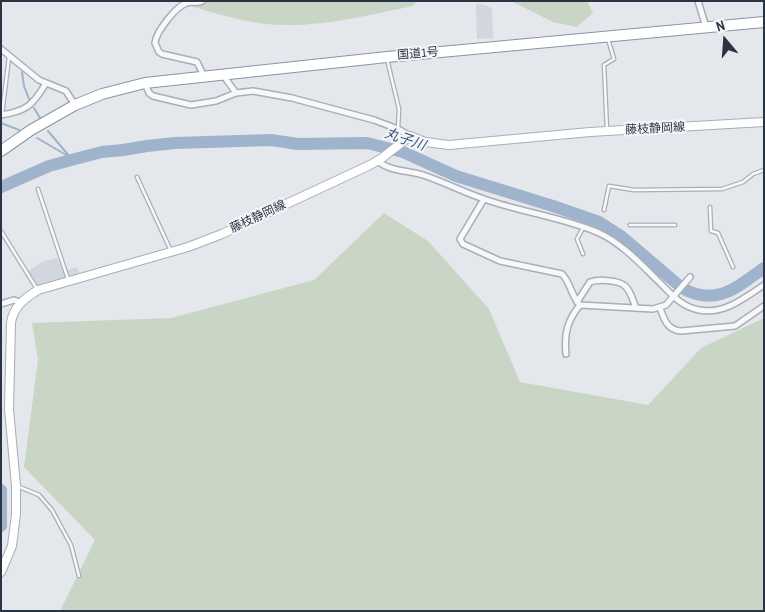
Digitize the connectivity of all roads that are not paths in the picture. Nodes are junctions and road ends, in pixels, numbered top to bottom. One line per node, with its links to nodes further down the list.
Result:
1 (202, 1): 10 (street)
2 (698, 1): 4 (street)
3 (764, 22): 4 (highway, 国道1号)
4 (706, 27): 5 (highway, 国道1号)
5 (607, 36): 8 (highway, 国道1号); 18 (lane)
6 (1, 50): 7 (street)
7 (9, 55): 11 (street); 15 (lane)
8 (387, 57): 9 (highway, 国道1号); 17 (lane)
9 (223, 74): 10 (highway, 国道1号); 13 (street)
10 (204, 76): 12 (highway, 国道1号)
11 (46, 83): 14 (street); 15 (street)
12 (144, 83): 13 (street); 14 (highway, 国道1号)
13 (236, 93): 17 (street)
14 (76, 104): 20 (highway, 国道1号); 21 (highway, 国道1号)
15 (2, 115)
16 (764, 122): 18 (main road, 藤枝静岡線)
17 (398, 129): 19 (street)
18 (607, 131): 19 (main road, 藤枝静岡線)
19 (410, 136): 22 (main road, 藤枝静岡線)
20 (1, 151)
21 (1, 157)
22 (380, 160): 26 (street); 33 (main road, 藤枝静岡線)
23 (764, 170): 28 (lane)
24 (137, 177): 33 (lane)
25 (38, 189): 37 (lane)
26 (484, 199): 31 (street); 43 (street)
27 (710, 207): 35 (lane)
28 (604, 210)
29 (630, 225): 30 (lane)
30 (675, 225)
31 (584, 228): 34 (lane); 40 (street)
32 (1, 231): 39 (lane)
33 (172, 252): 37 (main road, 藤枝静岡線)
34 (583, 254)
35 (733, 267)
36 (689, 279): 40 (street)
37 (68, 280): 39 (main road, 藤枝静岡線)
38 (764, 285): 40 (street)
39 (38, 290): 41 (main road, 藤枝静岡線)
40 (674, 296): 46 (street)
41 (21, 303): 42 (street); 48 (main road, 藤枝静岡線)
42 (1, 304)
43 (578, 304): 45 (street); 45 (street); 47 (street)
44 (764, 306): 46 (street)
45 (636, 308): 46 (street)
46 (660, 308)
47 (566, 354)
48 (16, 486): 49 (main road, 藤枝静岡線); 50 (lane)
49 (1, 572)
50 (79, 576)

